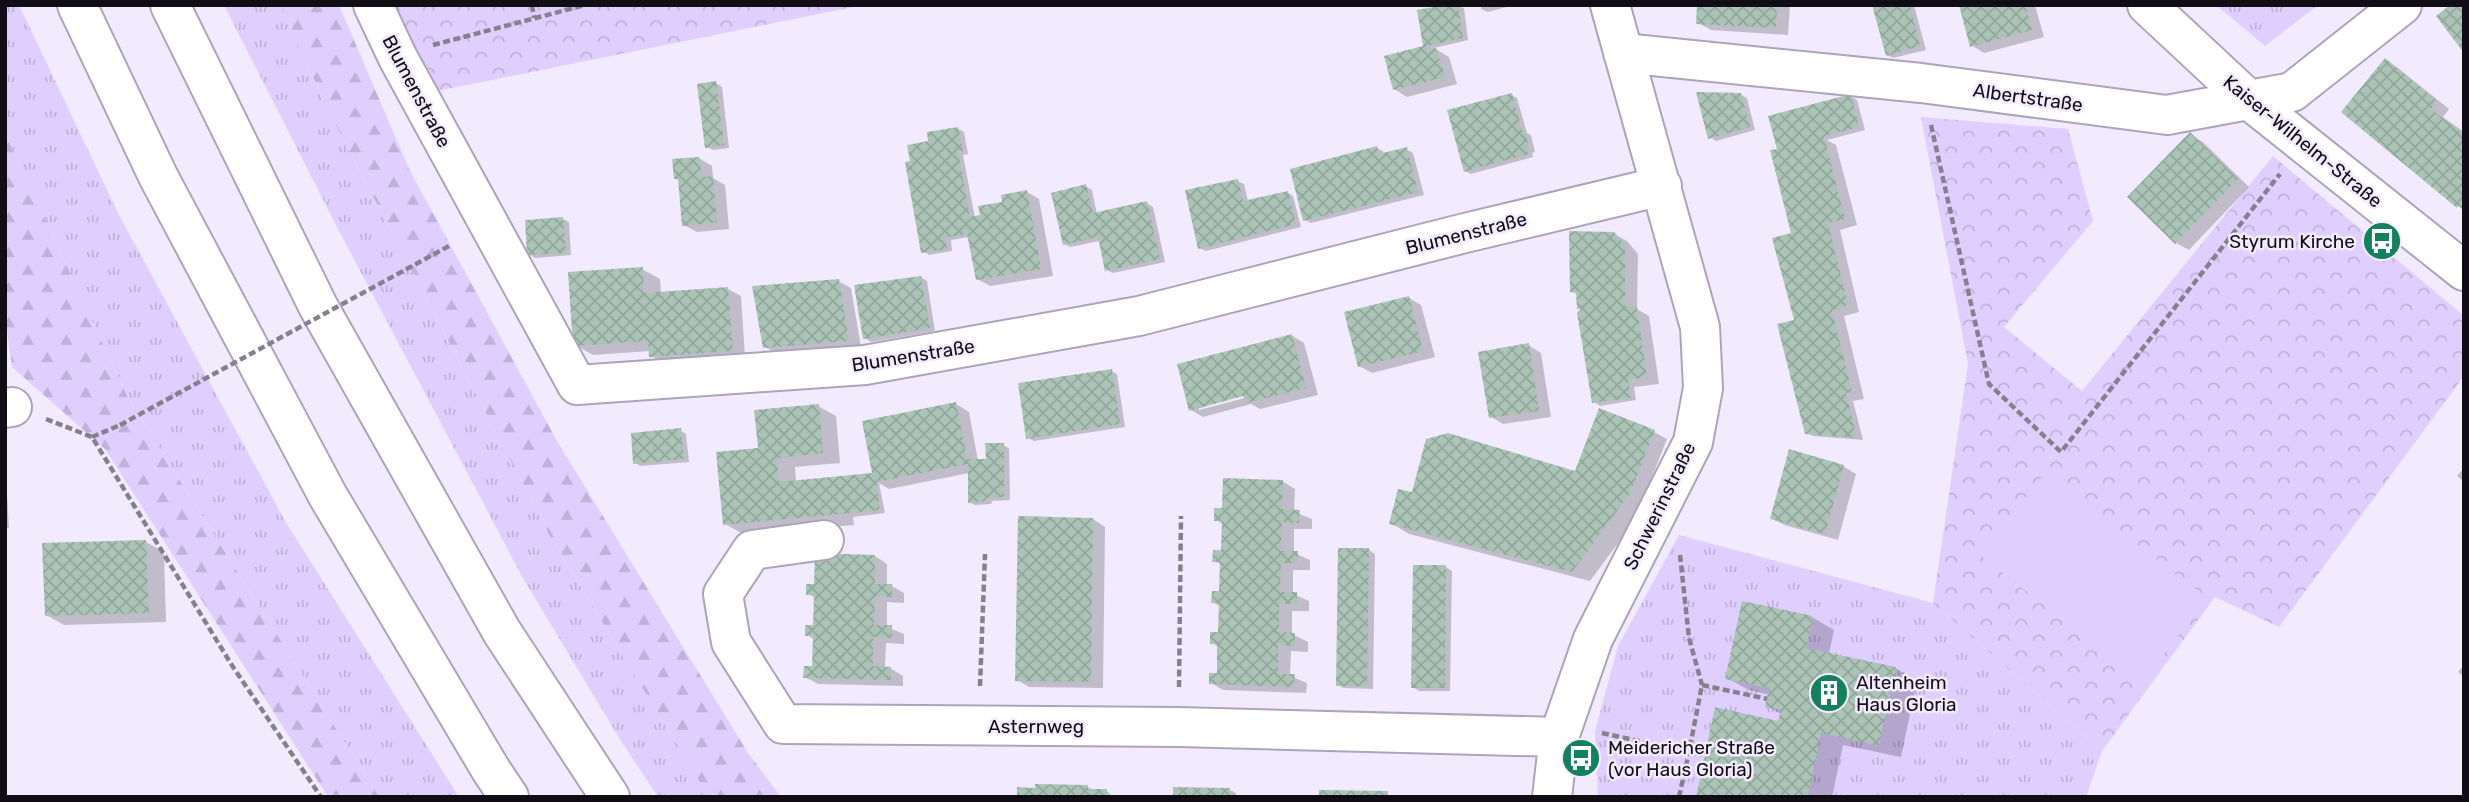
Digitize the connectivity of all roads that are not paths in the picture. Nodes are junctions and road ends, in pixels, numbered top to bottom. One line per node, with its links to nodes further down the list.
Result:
1 (77, 5): 13 (main road)
2 (373, 5): 9 (main road, Blumenstraße)
3 (1610, 5): 7 (main road, Schwerinstraße)
4 (2147, 5): 8 (main road, Kaiser-Wilhelm-Straße)
5 (2402, 5): 8 (main road, Albertstraße)
6 (172, 10): 14 (main road)
7 (1622, 53): 8 (main road, Albertstraße); 9 (main road, Schwerinstraße)
8 (2249, 100): 10 (main road, Kaiser-Wilhelm-Straße)
9 (1662, 186): 12 (main road, Schwerinstraße)
10 (2464, 271)
11 (824, 540): 12 (main road, Asternweg)
12 (1561, 730): 15 (main road, Schwerinstraße)
13 (509, 797)
14 (610, 797)
15 (1552, 797)

